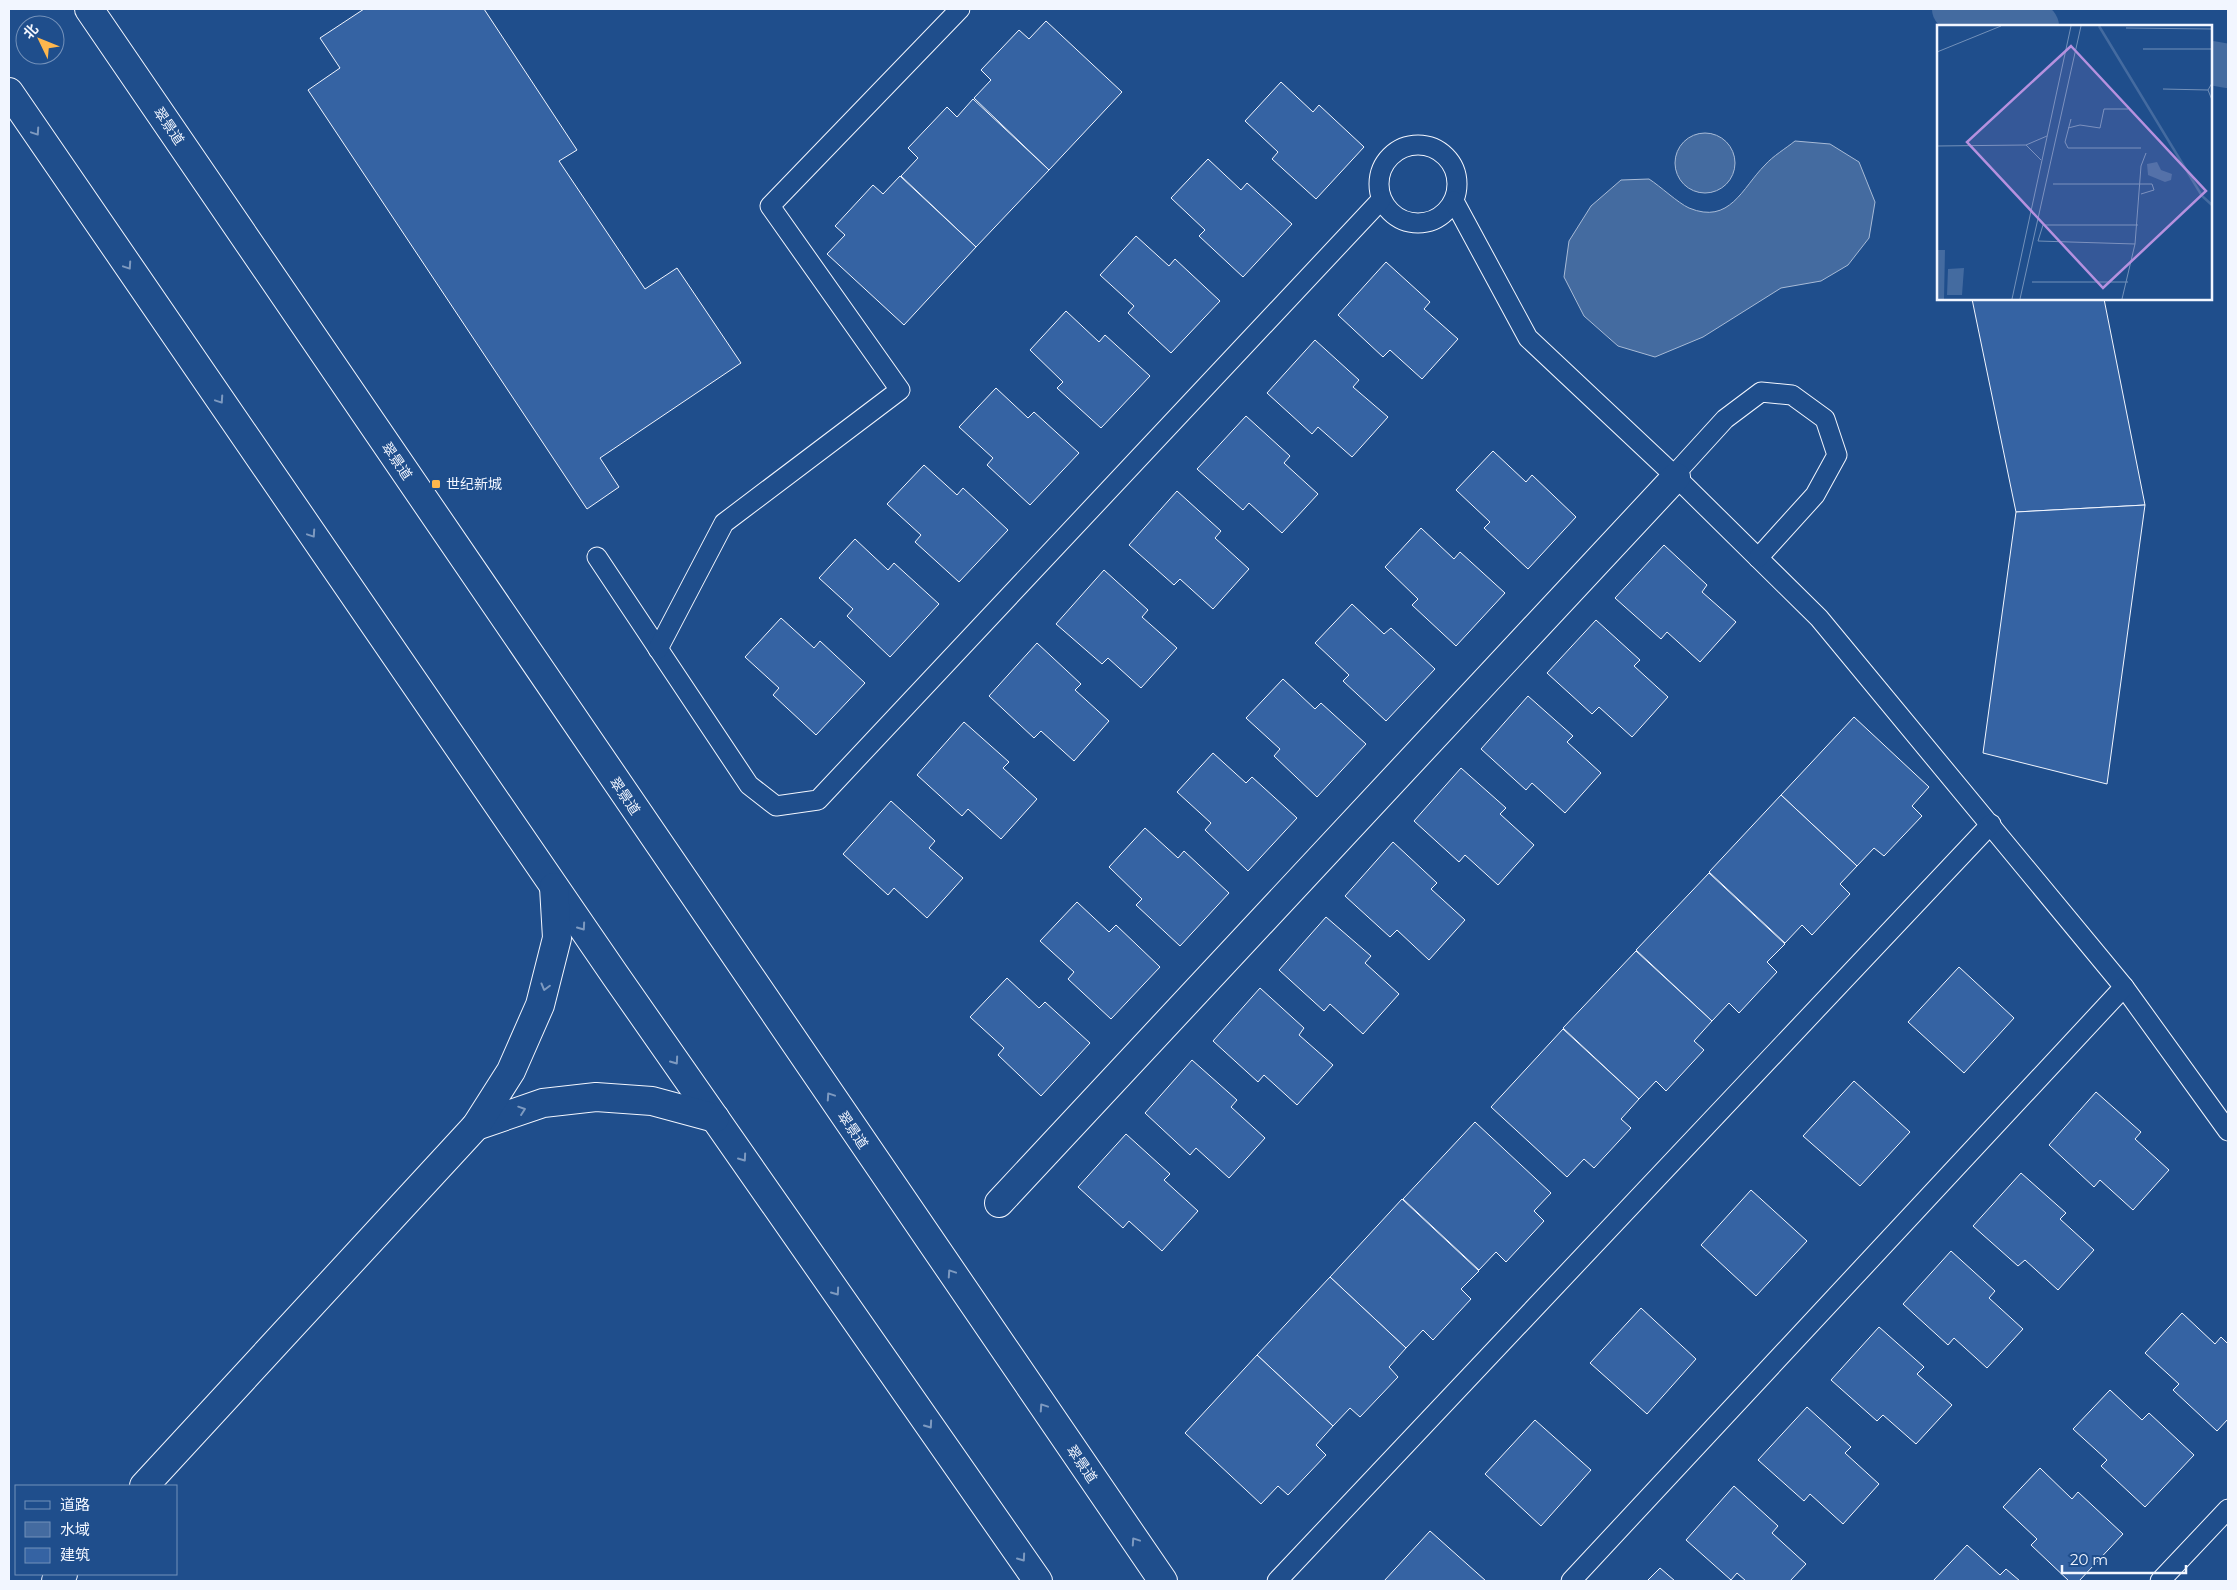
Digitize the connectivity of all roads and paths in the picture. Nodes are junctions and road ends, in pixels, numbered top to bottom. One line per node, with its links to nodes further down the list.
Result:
1 (89, 9): 20 (main road, 翠景道, one-way to 1)
2 (960, 9): 9 (lane)
3 (9, 92): 11 (main road, one-way to 11)
4 (1381, 200): 5 (lane); 5 (lane); 9 (lane)
5 (1454, 201): 6 (lane)
6 (1675, 476): 8 (lane); 8 (lane); 16 (main road)
7 (597, 558): 9 (lane)
8 (1758, 558): 10 (lane)
9 (658, 649)
10 (1990, 824): 12 (lane); 21 (lane)
11 (554, 887): 13 (main road, one-way to 13); 14 (main road, one-way to 14)
12 (2124, 987): 15 (lane); 22 (lane)
13 (715, 1118): 14 (main road, one-way to 13); 19 (main road, one-way to 19)
14 (476, 1126): 17 (main road)
15 (2228, 1131)
16 (999, 1203)
17 (145, 1485)
18 (2228, 1509): 23 (lane)
19 (1038, 1581)
20 (1163, 1581)
21 (1277, 1581)
22 (1571, 1581)
23 (2160, 1581)

